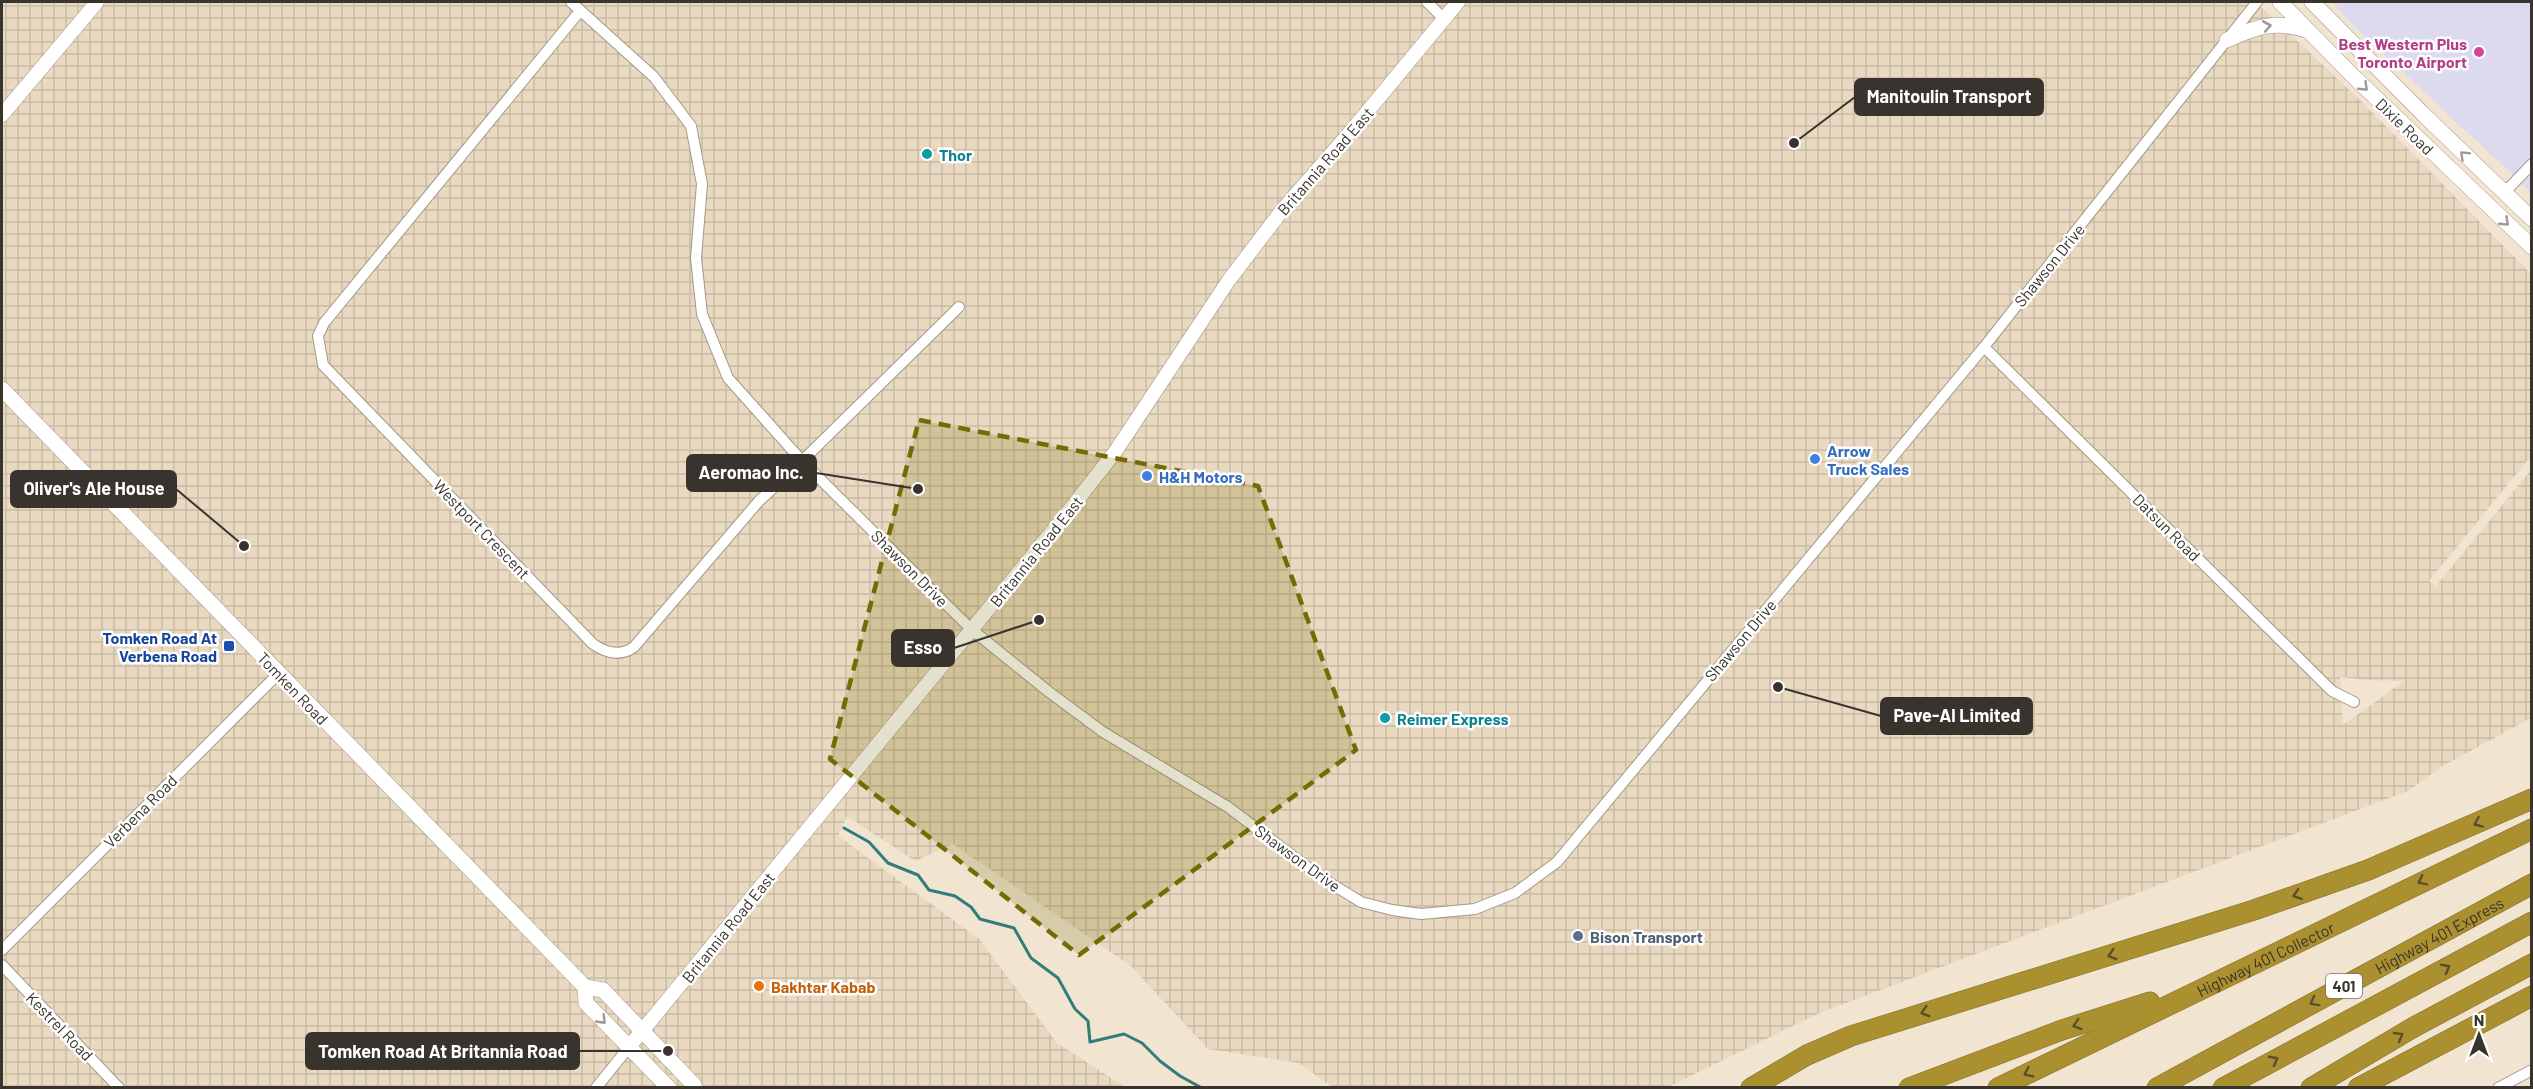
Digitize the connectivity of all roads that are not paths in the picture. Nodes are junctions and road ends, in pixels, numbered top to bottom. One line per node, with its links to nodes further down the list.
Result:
1 (97, 2): 12 (street)
2 (571, 2): 8 (street, Shawson Drive)
3 (1427, 2): 9 (street)
4 (1458, 2): 9 (street, Britannia Road East)
5 (2257, 2): 11 (street, Shawson Drive)
6 (2280, 2): 10 (main road, Dixie Road)
7 (2317, 5): 14 (main road, Dixie Road, one-way to 7)
8 (579, 11): 20 (street, Shawson Drive); 20 (street, Westport Crescent)
9 (1444, 19): 21 (street, Britannia Road East)
10 (2308, 31): 11 (main road, one-way to 10); 16 (main road, Dixie Road, one-way to 16)
11 (2227, 40): 18 (street, Shawson Drive)
12 (2, 115)
13 (2532, 164): 14 (street)
14 (2504, 193): 15 (main road, Dixie Road)
15 (2532, 219)
16 (2532, 247)
17 (959, 307): 20 (street, Westport Crescent)
18 (1984, 347): 21 (street, Shawson Drive); 23 (street, Datsun Road)
19 (2, 389): 22 (main road, Tomken Road)
20 (802, 461): 21 (street, Shawson Drive)
21 (971, 629): 34 (street, Britannia Road East)
22 (279, 673): 28 (street, Verbena Road); 32 (main road, Tomken Road)
23 (2354, 702)
24 (2532, 799): 41 (highway, one-way to 41)
25 (2532, 829): 31 (highway, Highway 401 Collector, one-way to 31)
26 (2532, 884): 44 (highway, Highway 401 Express / 401, one-way to 44)
27 (2532, 922): 45 (highway, Highway 401 Express / 401, one-way to 27)
28 (2, 950)
29 (2532, 964): 46 (highway, one-way to 29)
30 (2, 965): 37 (street, Kestrel Road)
31 (2213, 982): 42 (highway, one-way to 42); 43 (highway, Highway 401 Collector, one-way to 43)
32 (585, 987): 34 (main road, Tomken Road); 35 (main road, Tomken Road, one-way to 35)
33 (2532, 996): 47 (highway)
34 (643, 1031): 35 (street, Britannia Road East); 40 (main road, Tomken Road)
35 (629, 1047): 38 (street, Britannia Road East); 39 (main road, Tomken Road)
36 (2532, 1070): 48 (street)
37 (119, 1088)
38 (596, 1088)
39 (669, 1088)
40 (695, 1088)
41 (1751, 1088)
42 (1909, 1088)
43 (1998, 1088)
44 (2157, 1088)
45 (2223, 1088)
46 (2311, 1088)
47 (2358, 1088)
48 (2499, 1088)

